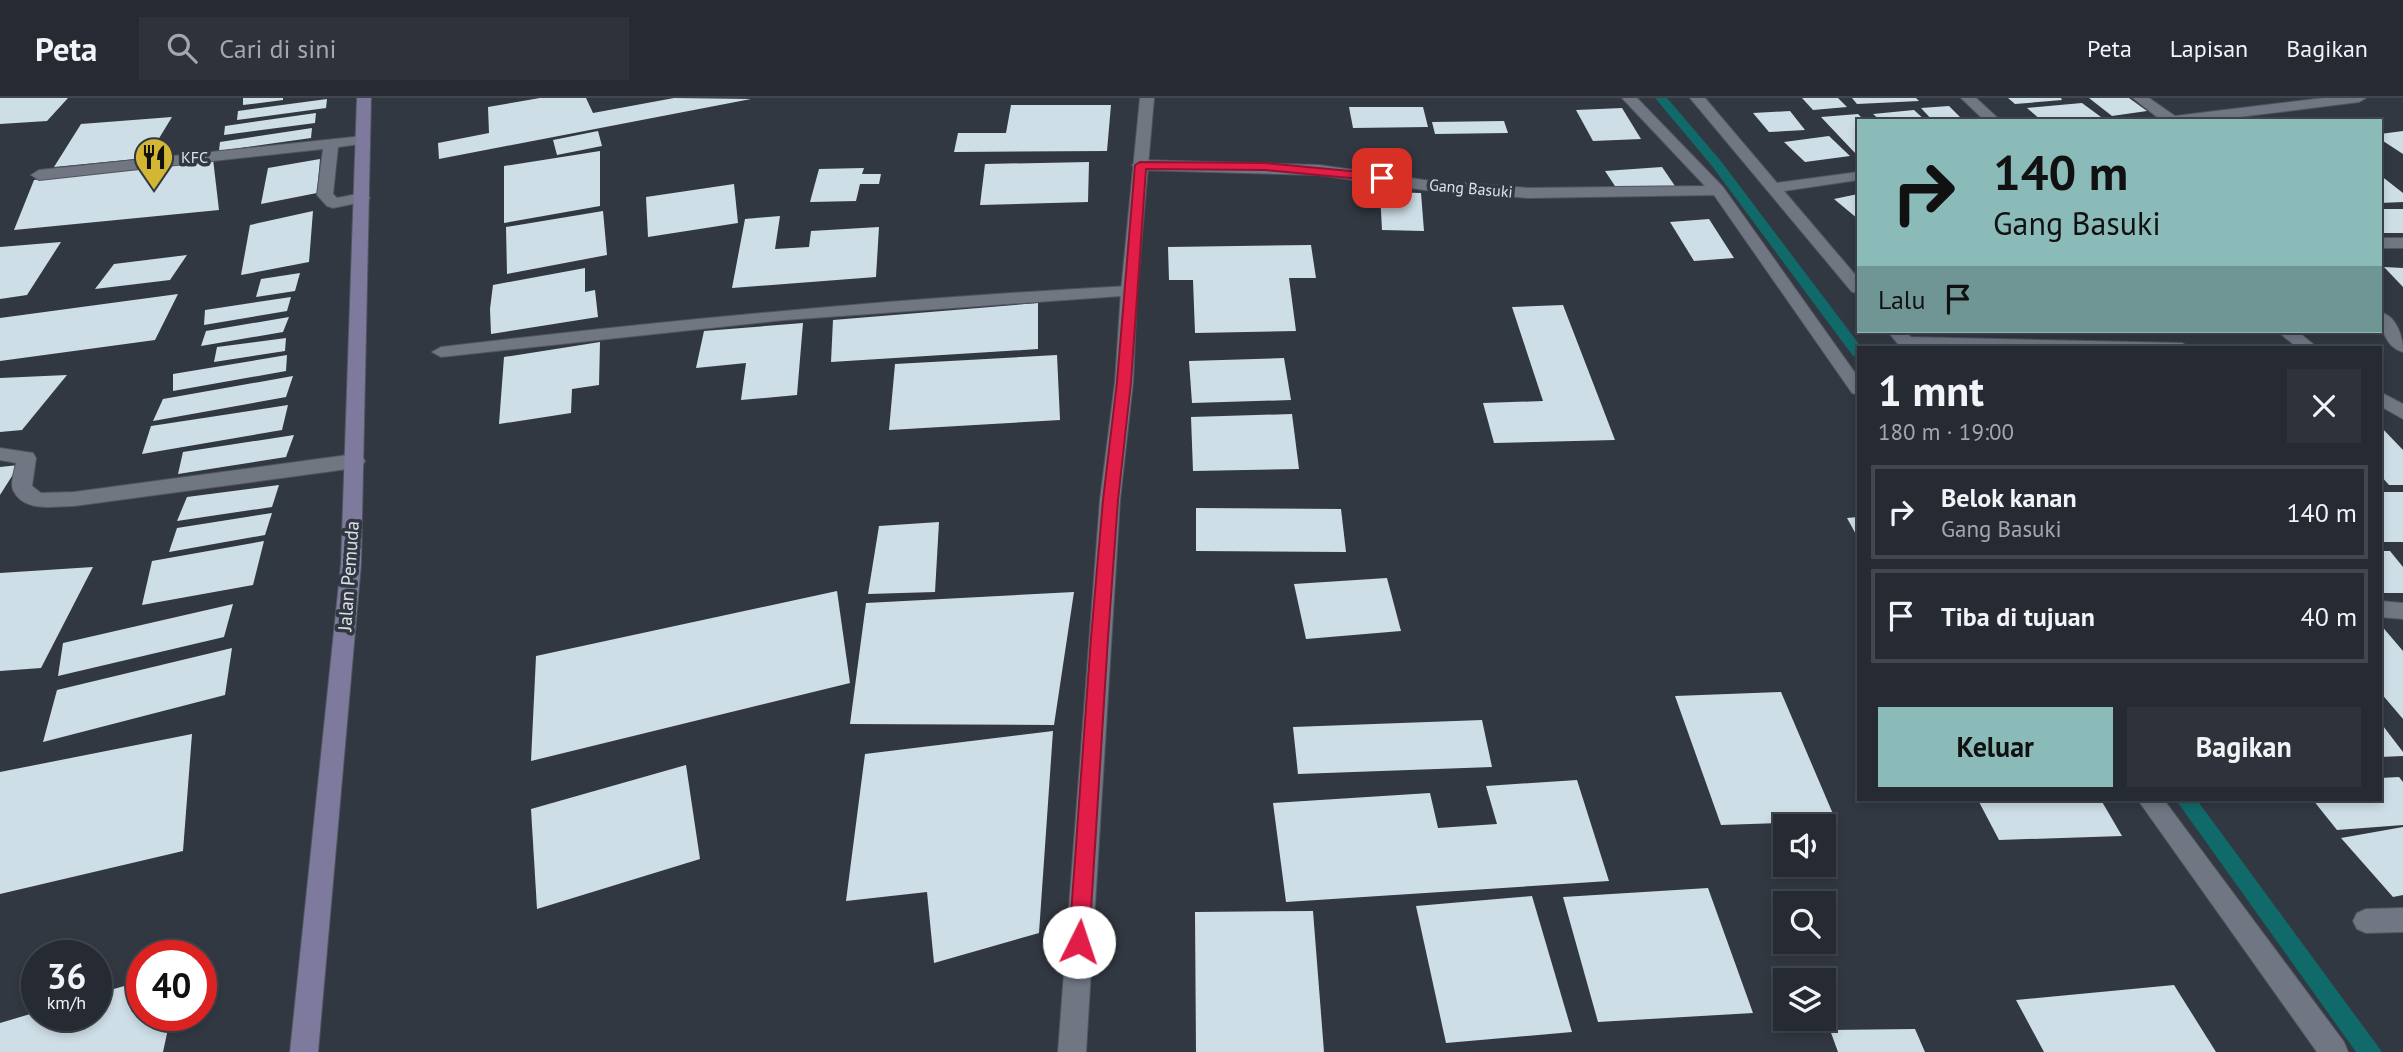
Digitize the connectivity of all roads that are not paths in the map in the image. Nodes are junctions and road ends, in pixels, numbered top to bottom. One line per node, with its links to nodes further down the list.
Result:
1 (364, 98): 11 (main road, Jalan Pemuda)
2 (1147, 98): 13 (street)
3 (1629, 98): 17 (street)
4 (1697, 98): 16 (street)
5 (1968, 98): 8 (street)
6 (2140, 98): 9 (street)
7 (2359, 98): 10 (street)
8 (1992, 119)
9 (2168, 119)
10 (2187, 119)
11 (363, 140): 12 (street); 18 (main road, Jalan Pemuda)
12 (331, 143): 14 (street); 18 (street)
13 (1140, 165): 17 (street, Gang Basuki); 22 (street)
14 (39, 174)
15 (1857, 176): 16 (street)
16 (1776, 188): 21 (street)
17 (1718, 190): 30 (street)
18 (362, 198): 34 (main road, Jalan Pemuda)
19 (2382, 243): 20 (street)
20 (2403, 243)
21 (1857, 287)
22 (1129, 291): 29 (street); 41 (street)
23 (2382, 320): 28 (street)
24 (1898, 333): 26 (street)
25 (2289, 333): 27 (street)
26 (2139, 346)
27 (2306, 346)
28 (2403, 347)
29 (441, 352)
30 (1857, 388)
31 (2382, 399): 32 (street)
32 (2403, 413)
33 (0, 454): 34 (street)
34 (355, 461): 40 (main road, Jalan Pemuda)
35 (2382, 609): 36 (street)
36 (2403, 611)
37 (2151, 801): 42 (street)
38 (2403, 920): 39 (street)
39 (2367, 921)
40 (304, 1052)
41 (1072, 1052)
42 (2334, 1052)

